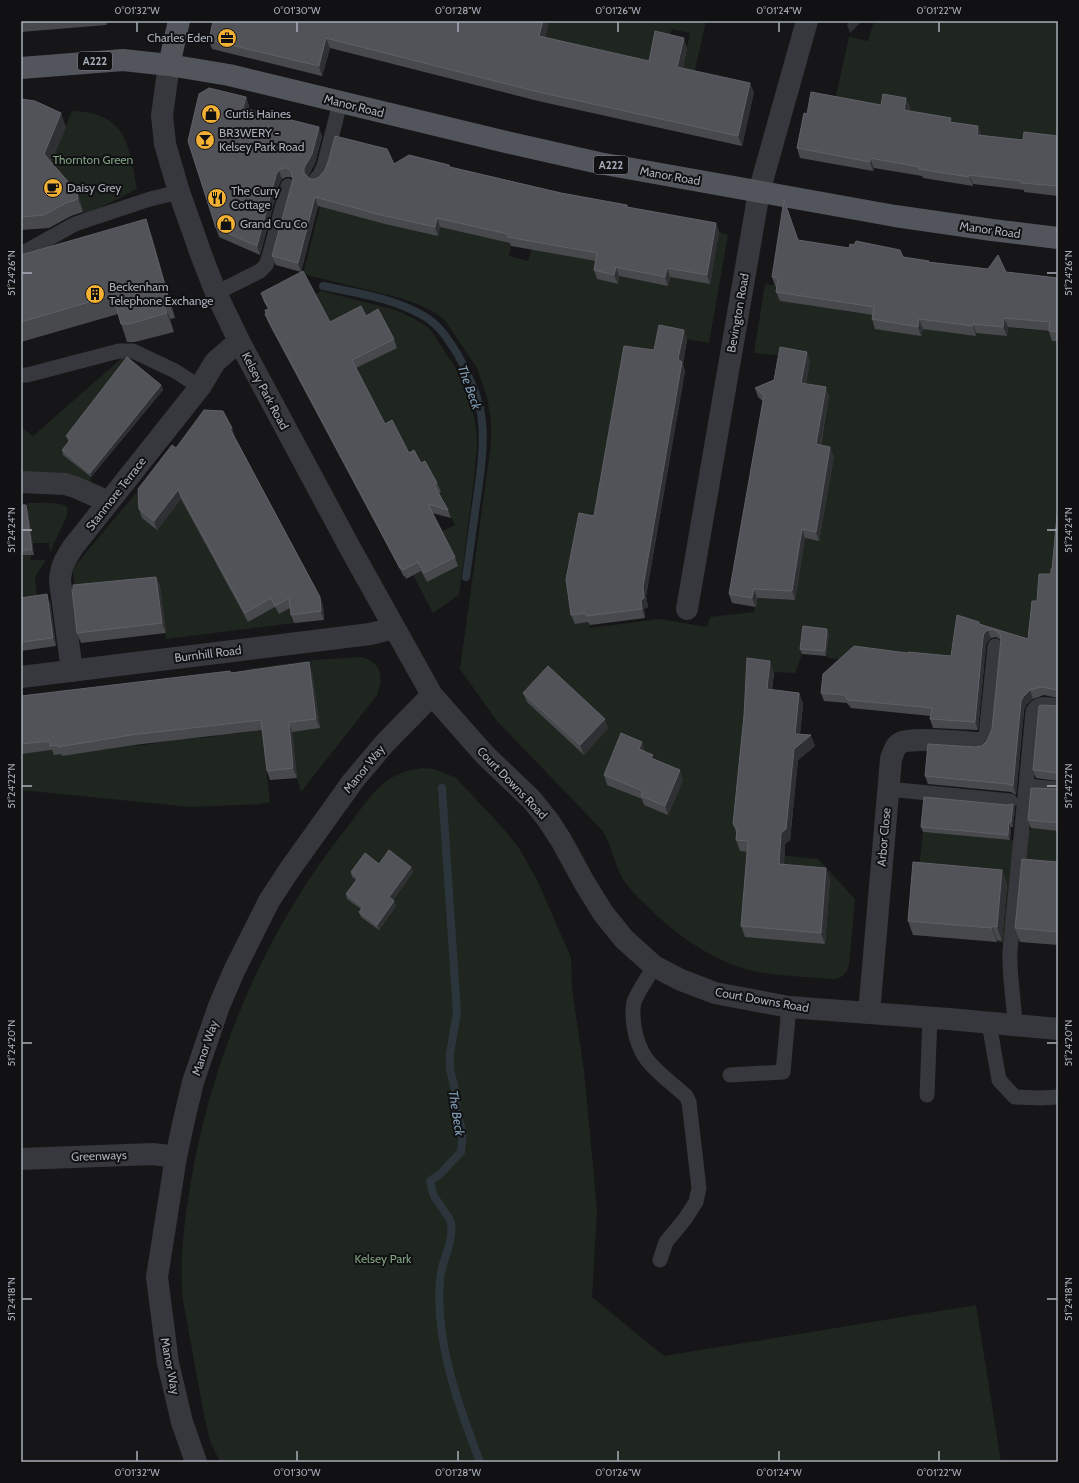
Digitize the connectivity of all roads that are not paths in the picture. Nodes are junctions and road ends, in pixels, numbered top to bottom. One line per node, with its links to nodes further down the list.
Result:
1 (179, 21): 3 (main road)
2 (807, 21): 9 (street, Bevington Road)
3 (169, 65): 4 (main road, A222); 5 (main road, Manor Road / A222); 8 (street, Kelsey Park Road)
4 (21, 68)
5 (340, 102): 6 (lane); 9 (main road, Manor Road / A222)
6 (316, 179)
7 (288, 186): 12 (lane)
8 (179, 192): 11 (lane); 12 (street, Kelsey Park Road)
9 (759, 192): 10 (main road, Manor Road / A222); 18 (street, Bevington Road)
10 (1058, 238)
11 (21, 254)
12 (216, 293): 13 (street, Kelsey Park Road)
13 (239, 341): 15 (street, Stanmore Terrace); 19 (street, Kelsey Park Road)
14 (21, 375): 15 (lane)
15 (200, 387): 17 (street, Stanmore Terrace)
16 (21, 482): 17 (street)
17 (109, 502): 21 (street, Stanmore Terrace)
18 (687, 609)
19 (394, 628): 21 (street, Burnhill Road); 23 (street, Kelsey Park Road)
20 (995, 646): 25 (lane)
21 (72, 671): 22 (street, Burnhill Road)
22 (21, 677)
23 (432, 695): 30 (street, Court Downs Road); 40 (street, Manor Way)
24 (1058, 706): 26 (lane)
25 (979, 743): 27 (street, Arbor Close)
26 (1026, 786): 28 (lane); 35 (lane)
27 (888, 789): 29 (lane); 32 (street, Arbor Close)
28 (1058, 789)
29 (1010, 801)
30 (654, 966): 31 (street, Court Downs Road); 42 (lane)
31 (789, 1007): 32 (street, Court Downs Road); 37 (lane)
32 (868, 1013): 33 (street, Court Downs Road)
33 (930, 1017): 34 (street, Court Downs Road); 38 (lane)
34 (989, 1023): 35 (street, Court Downs Road); 39 (lane)
35 (1015, 1025): 36 (street, Court Downs Road)
36 (1058, 1029)
37 (730, 1075)
38 (927, 1095)
39 (1058, 1097)
40 (176, 1157): 41 (street, Greenways); 43 (street, Manor Way)
41 (21, 1159)
42 (660, 1260)
43 (196, 1462)

